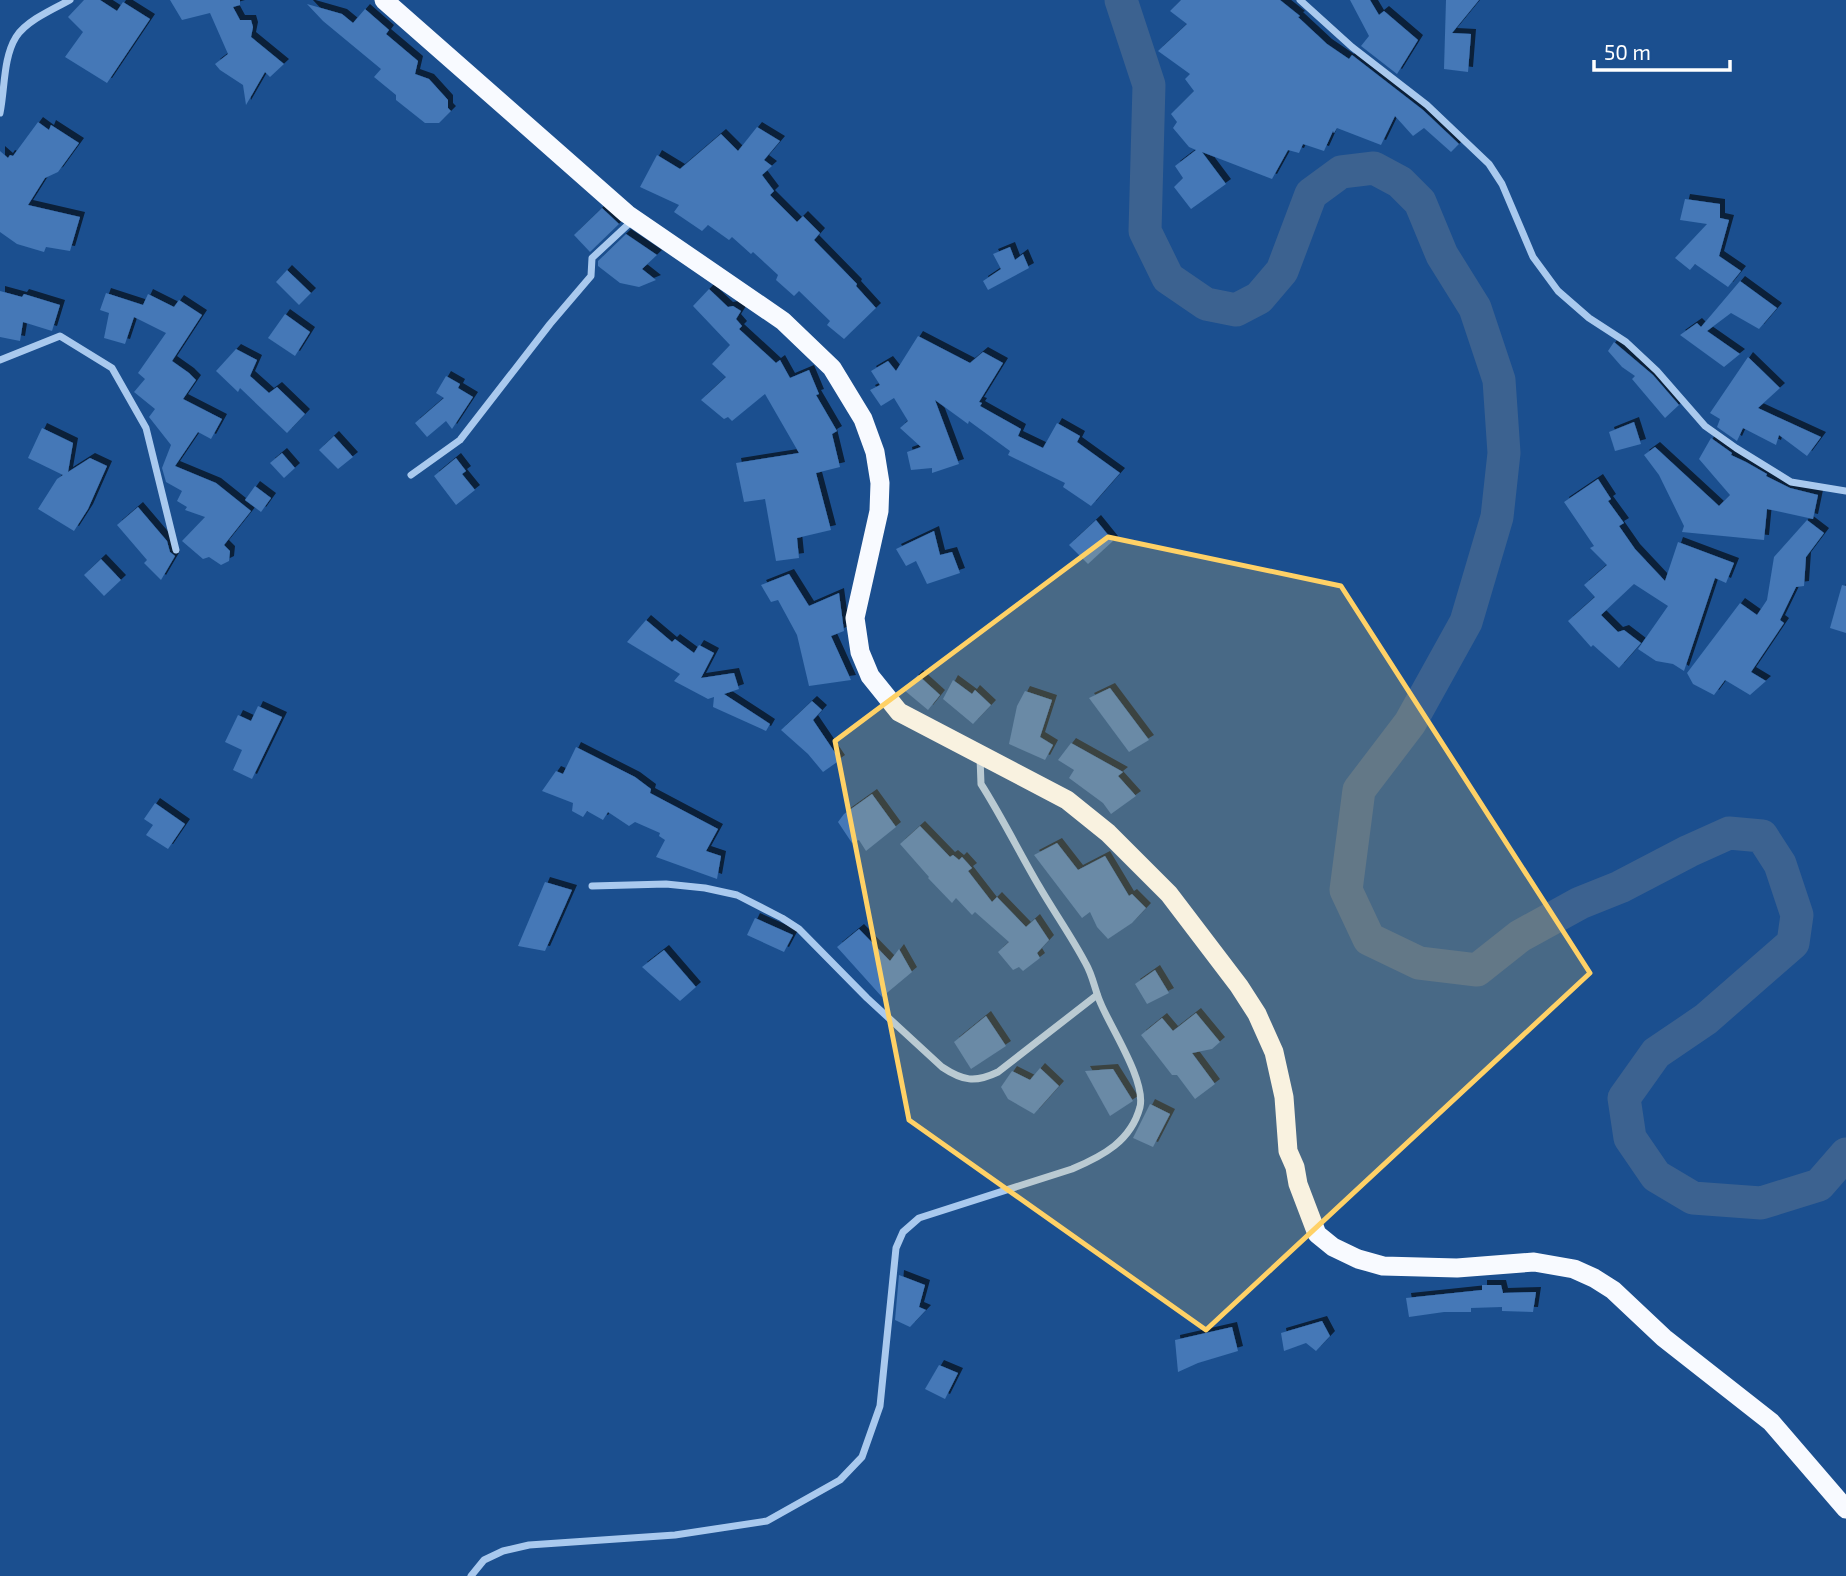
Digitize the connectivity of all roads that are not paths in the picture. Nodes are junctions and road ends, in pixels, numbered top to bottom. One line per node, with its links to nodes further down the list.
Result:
1 (70, 0): 4 (street)
2 (384, 0): 5 (highway)
3 (1300, 0): 8 (street)
4 (0, 113)
5 (635, 219): 7 (street); 10 (highway)
6 (0, 360): 9 (street)
7 (411, 475)
8 (1846, 491)
9 (176, 550)
10 (979, 755): 12 (street); 13 (highway)
11 (592, 886): 12 (street)
12 (1097, 995): 14 (street)
13 (1846, 1509)
14 (471, 1576)

